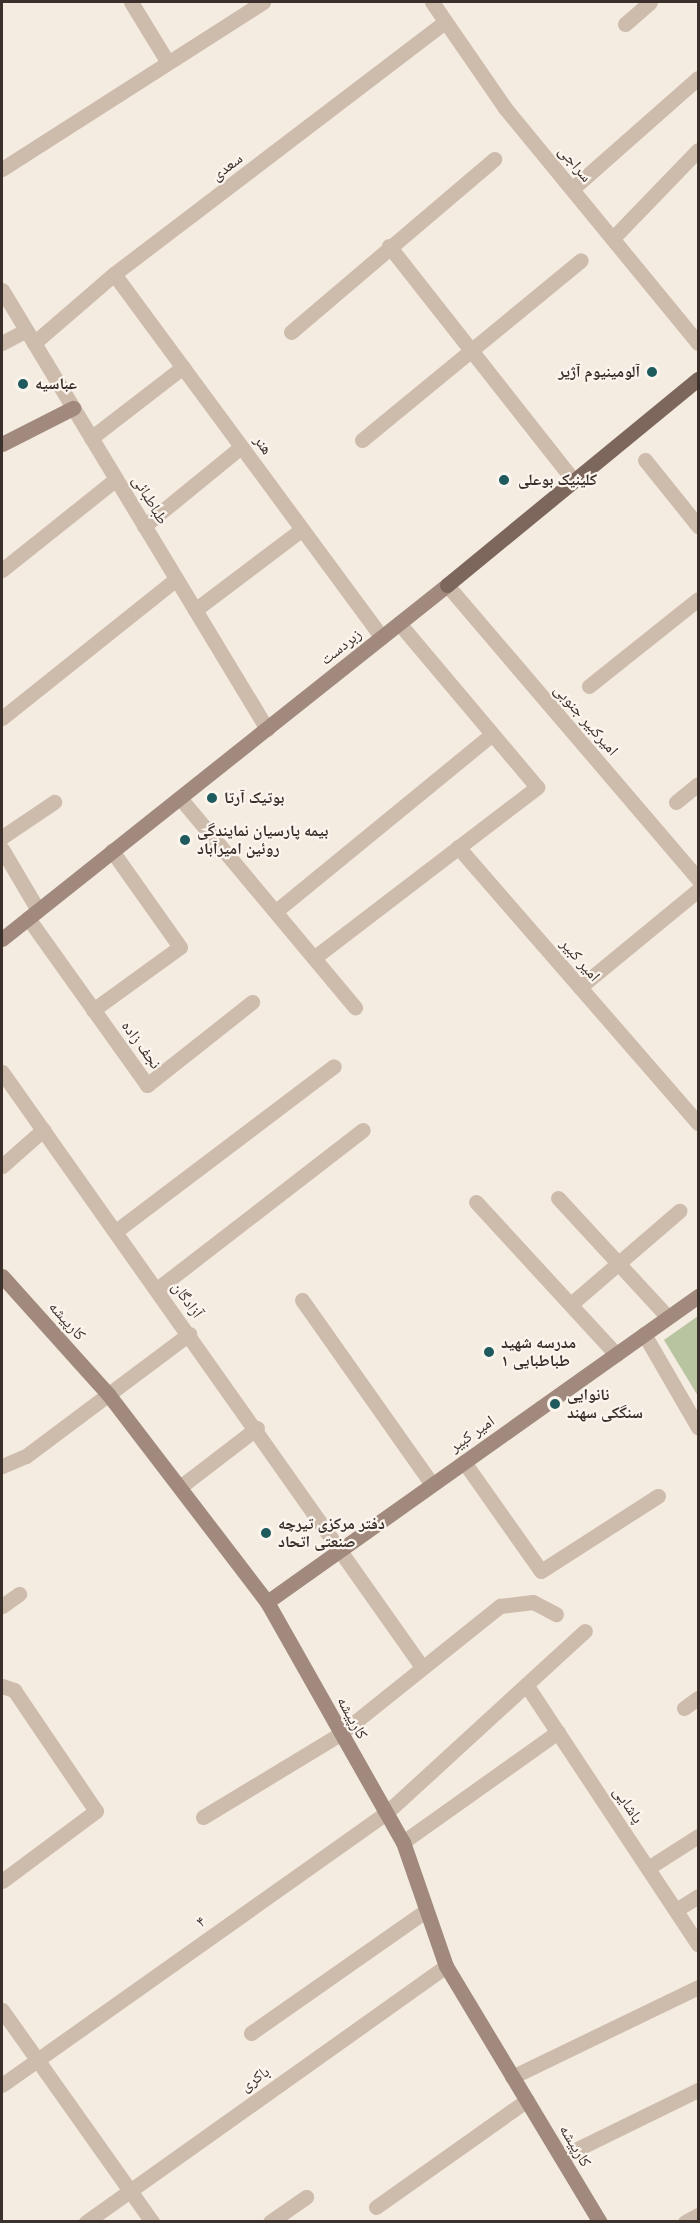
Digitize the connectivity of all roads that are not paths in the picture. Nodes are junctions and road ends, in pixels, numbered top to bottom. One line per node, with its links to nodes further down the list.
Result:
1 (131, 2): 7 (street)
2 (263, 2): 7 (street)
3 (432, 2): 5 (street, سراجی)
4 (650, 2): 6 (street)
5 (445, 22): 12 (street, سراجی); 16 (street, سعدی)
6 (625, 24)
7 (167, 62): 11 (street)
8 (699, 78): 12 (street)
9 (699, 150): 13 (street)
10 (494, 159): 14 (street)
11 (2, 169)
12 (572, 189): 13 (street, سراجی)
13 (613, 238): 21 (street, سراجی)
14 (389, 246): 18 (street); 22 (street)
15 (581, 260): 22 (street)
16 (114, 274): 19 (street, سعدی); 23 (street, هنر)
17 (2, 290): 19 (street, طباطبائی)
18 (291, 332)
19 (30, 337): 20 (street, سعدی); 25 (street, طباطبائی)
20 (2, 343)
21 (699, 343)
22 (472, 351): 27 (street); 32 (street)
23 (183, 367): 26 (street); 29 (street, هنر)
24 (699, 379): 32 (main road, زبردست)
25 (73, 408): 26 (street, طباطبائی); 28 (main road)
26 (91, 438): 31 (street, طباطبائی)
27 (362, 440)
28 (2, 444)
29 (241, 447): 33 (street); 35 (street, هنر)
30 (645, 460): 34 (street)
31 (116, 479): 33 (street, طباطبائی); 36 (street)
32 (574, 481): 38 (main road, زبردست)
33 (144, 526): 37 (street, طباطبائی)
34 (699, 526)
35 (302, 529): 40 (street); 42 (street, هنر)
36 (2, 570)
37 (176, 579): 40 (street, طباطبائی); 44 (street)
38 (447, 585): 41 (main road, زبردست); 55 (street, امیرکبیر جنوبی)
39 (699, 599): 43 (street)
40 (195, 610): 45 (street, طباطبائی)
41 (399, 623): 42 (main road, زبردست); 46 (street)
42 (382, 637): 45 (main road, زبردست)
43 (589, 686)
44 (2, 718)
45 (267, 729): 48 (main road, زبردست)
46 (492, 734): 52 (street); 57 (street)
47 (699, 784): 50 (street)
48 (180, 798): 54 (main road, زبردست); 57 (street)
49 (54, 802): 51 (street)
50 (676, 802)
51 (2, 837)
52 (458, 848): 60 (street); 61 (street, امیر کبیر)
53 (2, 849): 58 (street, نجف زاده)
54 (112, 851): 58 (main road, زبردست); 64 (street)
55 (699, 879)
56 (699, 890): 61 (street)
57 (276, 911): 60 (street)
58 (33, 914): 59 (main road, زبردست); 64 (street, نجف زاده)
59 (2, 939)
60 (315, 957): 63 (street)
61 (580, 987): 67 (street, امیر کبیر)
62 (252, 1002): 64 (street, نجف زاده)
63 (355, 1007)
64 (93, 1010)
65 (334, 1066): 74 (street)
66 (2, 1072): 68 (street, آزادگان)
67 (699, 1123)
68 (43, 1130): 70 (street); 74 (street, آزادگان)
69 (363, 1131): 77 (street)
70 (2, 1166)
71 (558, 1198): 75 (street)
72 (476, 1202): 80 (street)
73 (679, 1211): 75 (street)
74 (116, 1231): 77 (street, آزادگان)
75 (618, 1263): 80 (street); 81 (street)
76 (2, 1276): 85 (main road, کارپیشه)
77 (157, 1289): 82 (street, آزادگان)
78 (699, 1296): 81 (main road, امیر کبیر)
79 (302, 1300): 90 (street)
80 (571, 1304): 84 (street)
81 (668, 1317): 83 (main road, امیر کبیر)
82 (189, 1334): 85 (street); 87 (street, آزادگان)
83 (644, 1334): 84 (main road, امیر کبیر); 86 (street)
84 (616, 1354): 88 (main road, امیر کبیر)
85 (108, 1394): 89 (street); 91 (main road, کارپیشه)
86 (699, 1427)
87 (257, 1428): 91 (street); 93 (street, آزادگان)
88 (464, 1462): 90 (main road, امیر کبیر); 92 (street)
89 (2, 1466)
90 (432, 1484): 93 (main road, امیر کبیر)
91 (180, 1487): 95 (main road, کارپیشه)
92 (658, 1496)
93 (343, 1548): 95 (main road, امیر کبیر); 99 (street, آزادگان)
94 (19, 1594): 96 (street)
95 (267, 1602): 105 (main road, کارپیشه)
96 (2, 1606)
97 (556, 1614): 99 (street)
98 (585, 1630): 101 (street, ۴)
99 (422, 1667): 105 (street)
100 (2, 1686): 111 (street)
101 (527, 1686): 104 (street, پاشایی); 106 (street, ۴)
102 (699, 1698): 103 (street)
103 (684, 1708)
104 (558, 1732): 109 (street); 110 (street, پاشایی)
105 (340, 1734): 106 (main road, کارپیشه); 107 (street)
106 (385, 1814): 109 (main road, کارپیشه); 120 (street, ۴)
107 (203, 1817)
108 (699, 1836): 110 (street)
109 (404, 1842): 114 (main road, کارپیشه)
110 (648, 1868): 113 (street, پاشایی)
111 (2, 1881)
112 (699, 1896): 113 (street)
113 (675, 1910): 115 (street, پاشایی)
114 (425, 1911): 116 (main road, کارپیشه); 119 (street)
115 (699, 1944)
116 (446, 1966): 121 (main road, کارپیشه); 126 (street, باکری)
117 (699, 1987): 121 (street)
118 (2, 2010): 120 (street)
119 (251, 2034)
120 (37, 2060): 122 (street, ۴); 126 (street)
121 (512, 2077): 124 (main road, کارپیشه)
122 (2, 2085)
123 (699, 2090): 125 (street)
124 (527, 2100): 125 (main road, کارپیشه); 128 (street)
125 (561, 2157): 133 (main road, کارپیشه)
126 (130, 2190): 130 (street, باکری); 131 (street)
127 (306, 2197): 132 (street)
128 (376, 2206)
129 (699, 2214): 134 (street)
130 (86, 2222)
131 (152, 2222)
132 (270, 2222)
133 (600, 2222)
134 (685, 2222)

